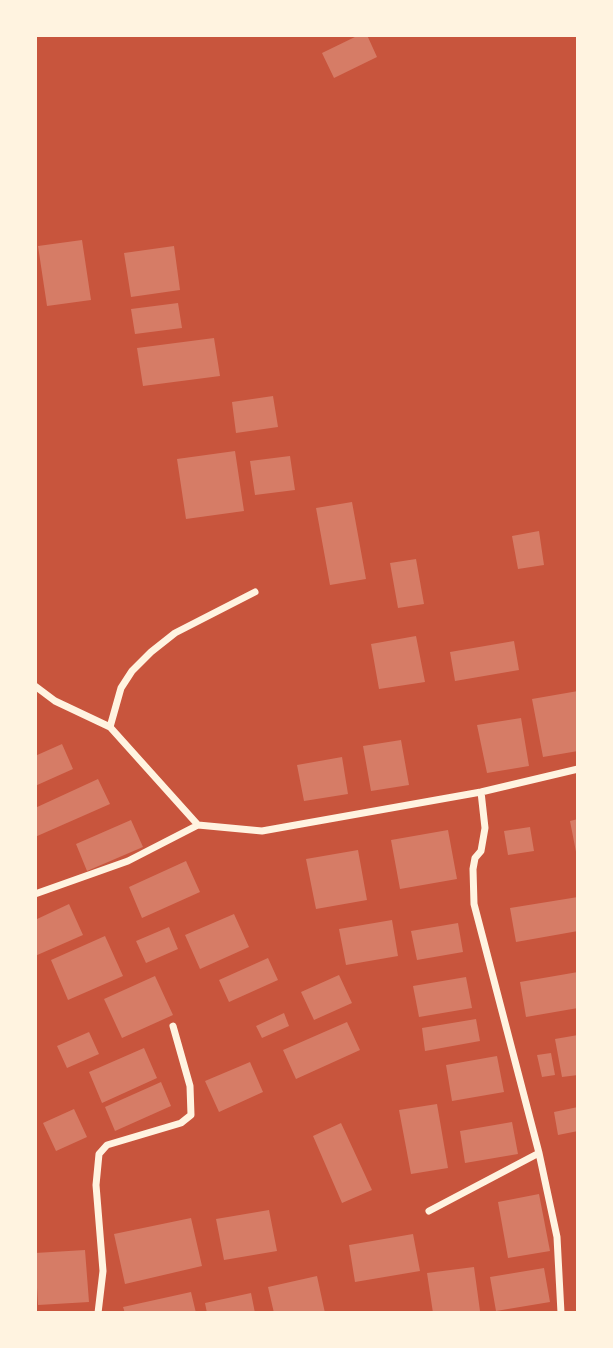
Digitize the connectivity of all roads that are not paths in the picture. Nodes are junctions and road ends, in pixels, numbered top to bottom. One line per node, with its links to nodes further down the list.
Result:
1 (255, 592): 3 (street)
2 (35, 686): 3 (street)
3 (110, 727): 6 (street)
4 (578, 769): 5 (street)
5 (481, 792): 6 (street); 9 (street)
6 (198, 825): 7 (street)
7 (35, 894)
8 (173, 1026): 11 (street)
9 (539, 1153): 10 (street); 12 (street)
10 (429, 1211)
11 (98, 1313)
12 (561, 1313)

